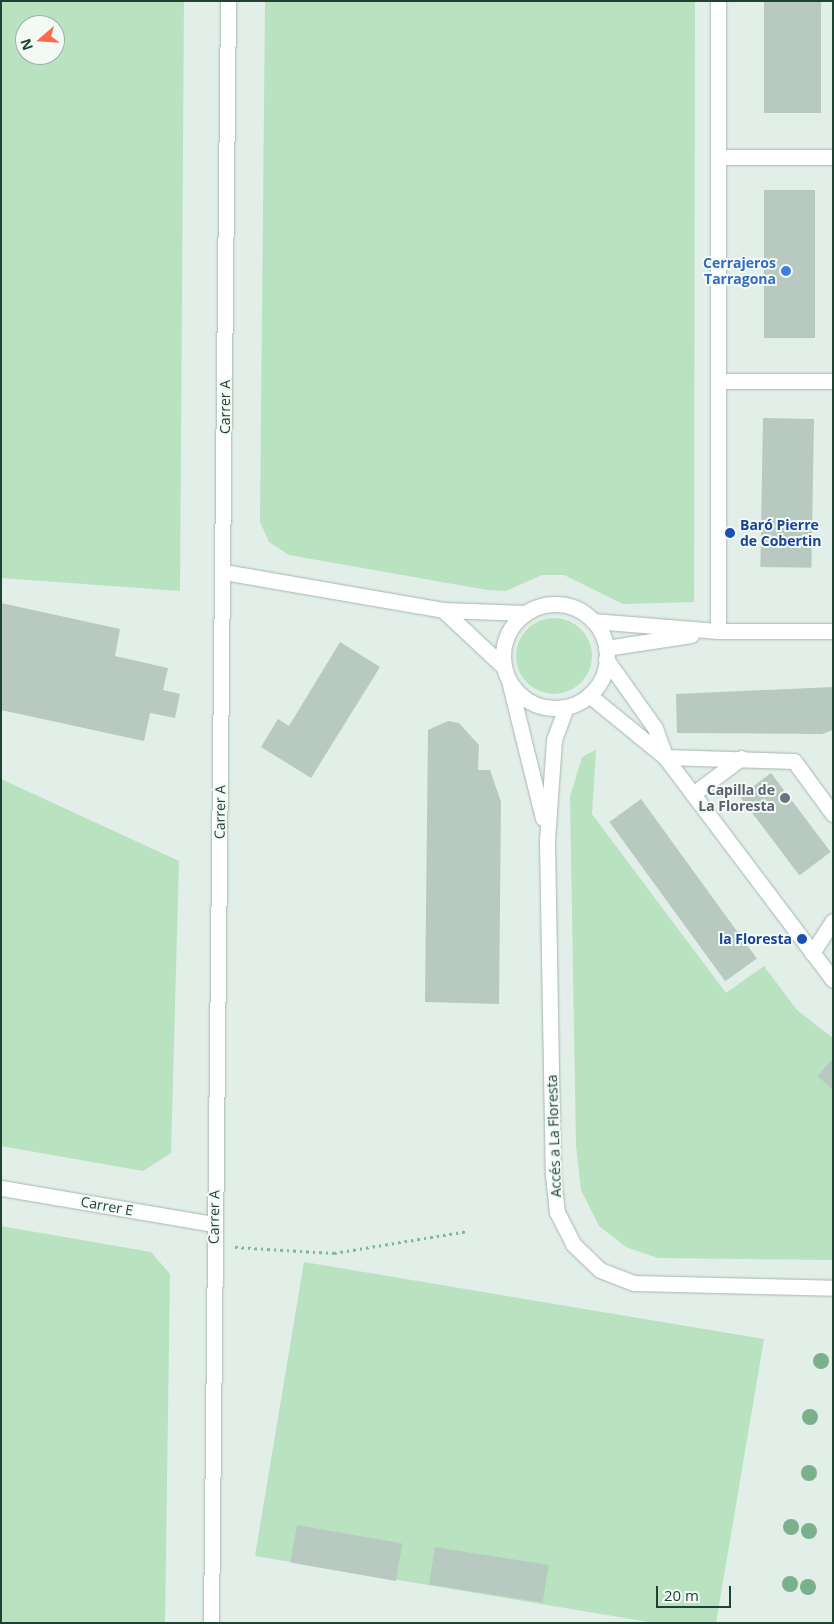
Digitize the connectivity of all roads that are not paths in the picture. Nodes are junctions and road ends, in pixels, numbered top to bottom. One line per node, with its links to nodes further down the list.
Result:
1 (228, 1): 7 (street, Carrer A)
2 (718, 1): 3 (street)
3 (718, 157): 4 (street); 6 (street)
4 (833, 157)
5 (833, 381): 6 (street)
6 (718, 382): 12 (street)
7 (224, 572): 8 (street); 26 (street, Carrer A)
8 (444, 610): 9 (street); 14 (street)
9 (526, 613): 10 (street); 14 (street)
10 (593, 622): 12 (street); 13 (street)
11 (833, 630): 12 (street)
12 (718, 631): 13 (street)
13 (606, 653): 15 (street); 17 (street)
14 (506, 674): 16 (street); 21 (street, Accés a La Floresta)
15 (589, 694): 16 (street); 17 (street)
16 (566, 707): 21 (street, Accés a La Floresta)
17 (665, 757): 18 (street); 19 (street)
18 (741, 758): 19 (street); 20 (street)
19 (693, 794): 23 (street)
20 (833, 814)
21 (547, 840): 27 (street, Accés a La Floresta)
22 (833, 921): 23 (street)
23 (812, 952): 24 (street)
24 (833, 980)
25 (1, 1188): 26 (street, Carrer E)
26 (214, 1224): 28 (street, Carrer A)
27 (833, 1288)
28 (211, 1623)

